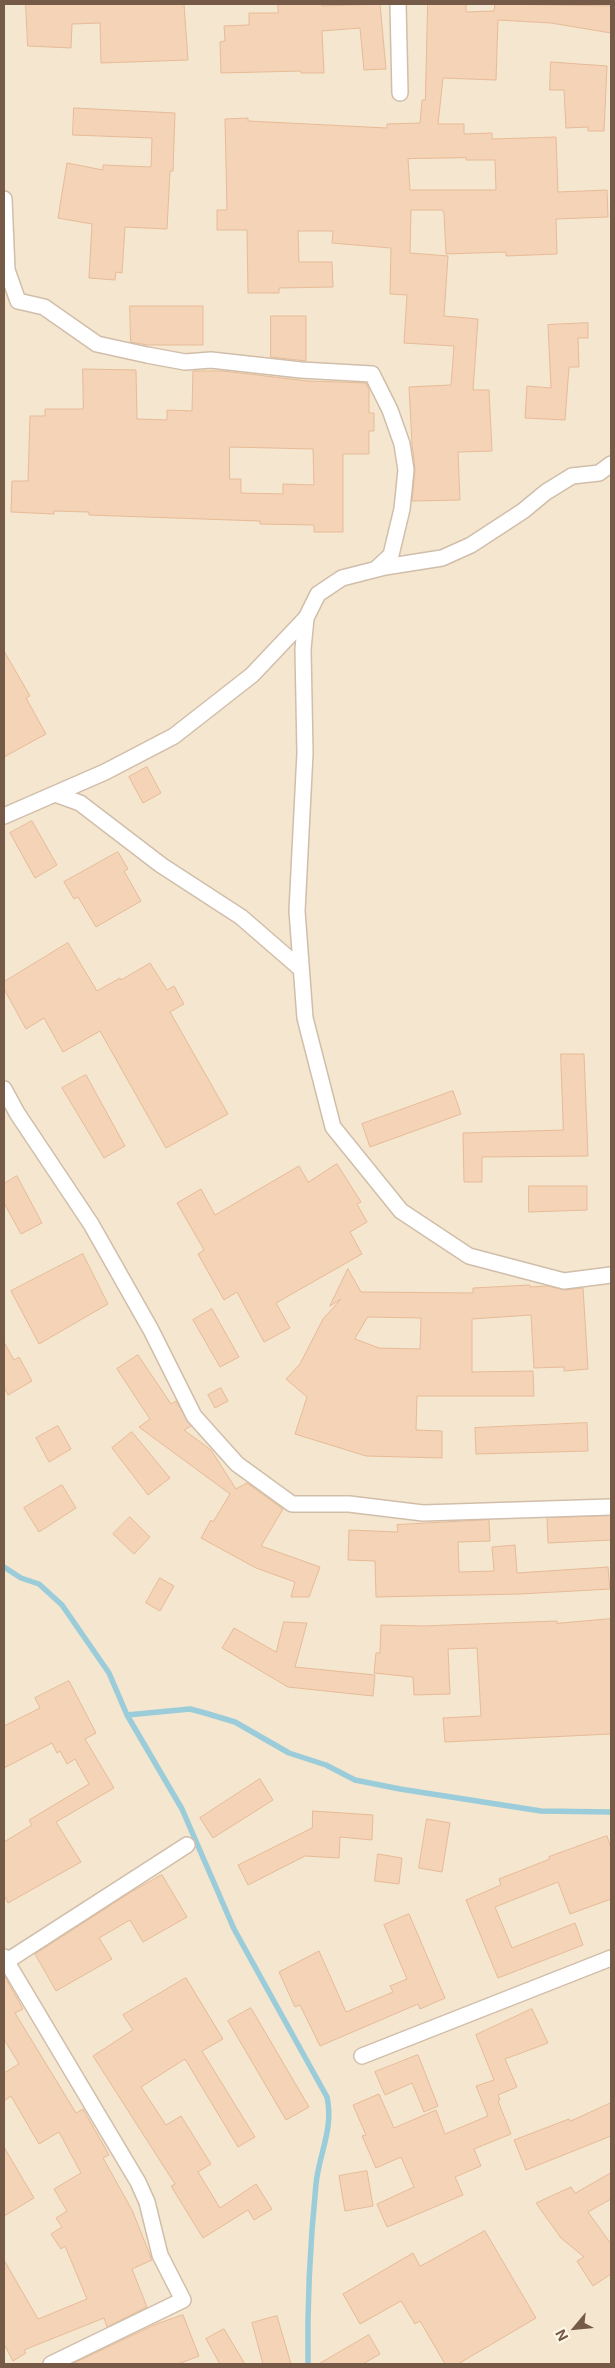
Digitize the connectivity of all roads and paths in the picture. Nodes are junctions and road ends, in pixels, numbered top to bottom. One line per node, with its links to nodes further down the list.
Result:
1 (398, 4): 2 (street)
2 (400, 93)
3 (4, 199): 5 (street)
4 (611, 464): 5 (street)
5 (375, 570): 6 (street)
6 (306, 618): 7 (street); 9 (street)
7 (55, 794): 8 (street); 9 (street)
8 (4, 816)
9 (301, 969): 11 (street)
10 (4, 1089): 12 (street)
11 (611, 1276)
12 (611, 1507)
13 (187, 1845): 15 (street)
14 (611, 1958): 16 (street)
15 (5, 1961): 17 (street)
16 (362, 2056)
17 (51, 2364)

